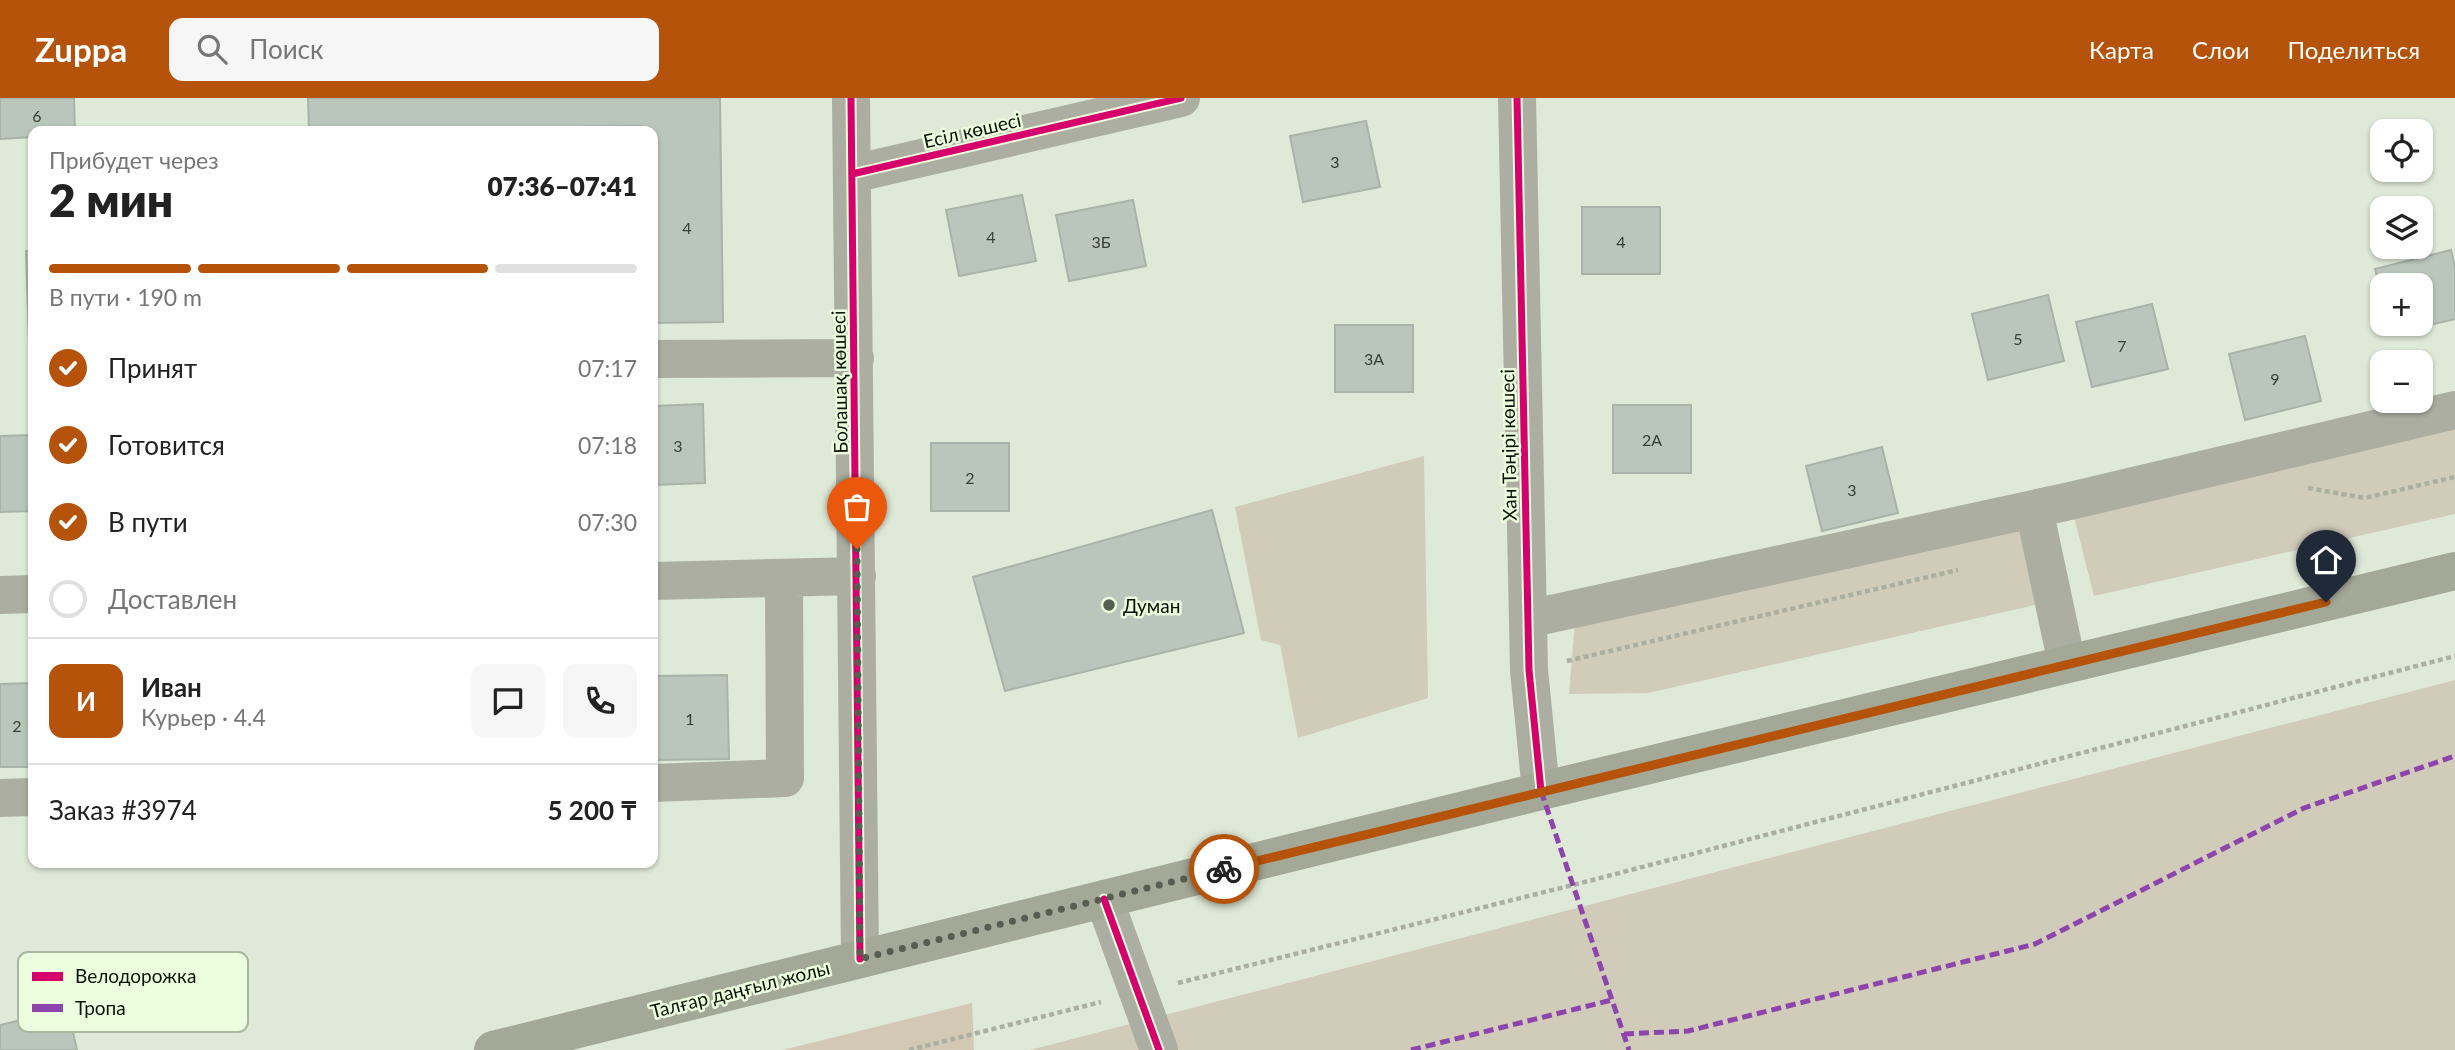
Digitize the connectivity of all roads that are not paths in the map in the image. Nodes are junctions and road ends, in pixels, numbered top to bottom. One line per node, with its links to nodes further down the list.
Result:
1 (850, 98): 4 (street, Болашақ көшесі)
2 (1181, 98): 4 (street, Есіл көшесі)
3 (1517, 98): 15 (street, Хан Тәңірі көшесі)
4 (852, 174): 5 (street, Болашақ көшесі)
5 (855, 358): 6 (street); 10 (street, Болашақ көшесі)
6 (658, 359)
7 (2455, 410): 8 (street)
8 (2034, 509): 15 (street); 16 (street)
9 (2455, 570): 16 (main road, Талғар даңғыл жолы)
10 (857, 576): 11 (street); 22 (street, Болашақ көшесі)
11 (784, 578): 12 (street); 17 (street)
12 (658, 581)
13 (28, 594): 14 (street)
14 (0, 595)
15 (1528, 619): 18 (street, Хан Тәңірі көшесі)
16 (2067, 664): 18 (main road, Талғар даңғыл жолы)
17 (658, 783)
18 (1541, 791): 21 (main road, Талғар даңғыл жолы)
19 (28, 797): 20 (street)
20 (0, 798)
21 (1104, 899): 22 (main road, Талғар даңғыл жолы); 24 (street)
22 (860, 959): 23 (main road, Талғар даңғыл жолы)
23 (493, 1050)
24 (1159, 1050)

